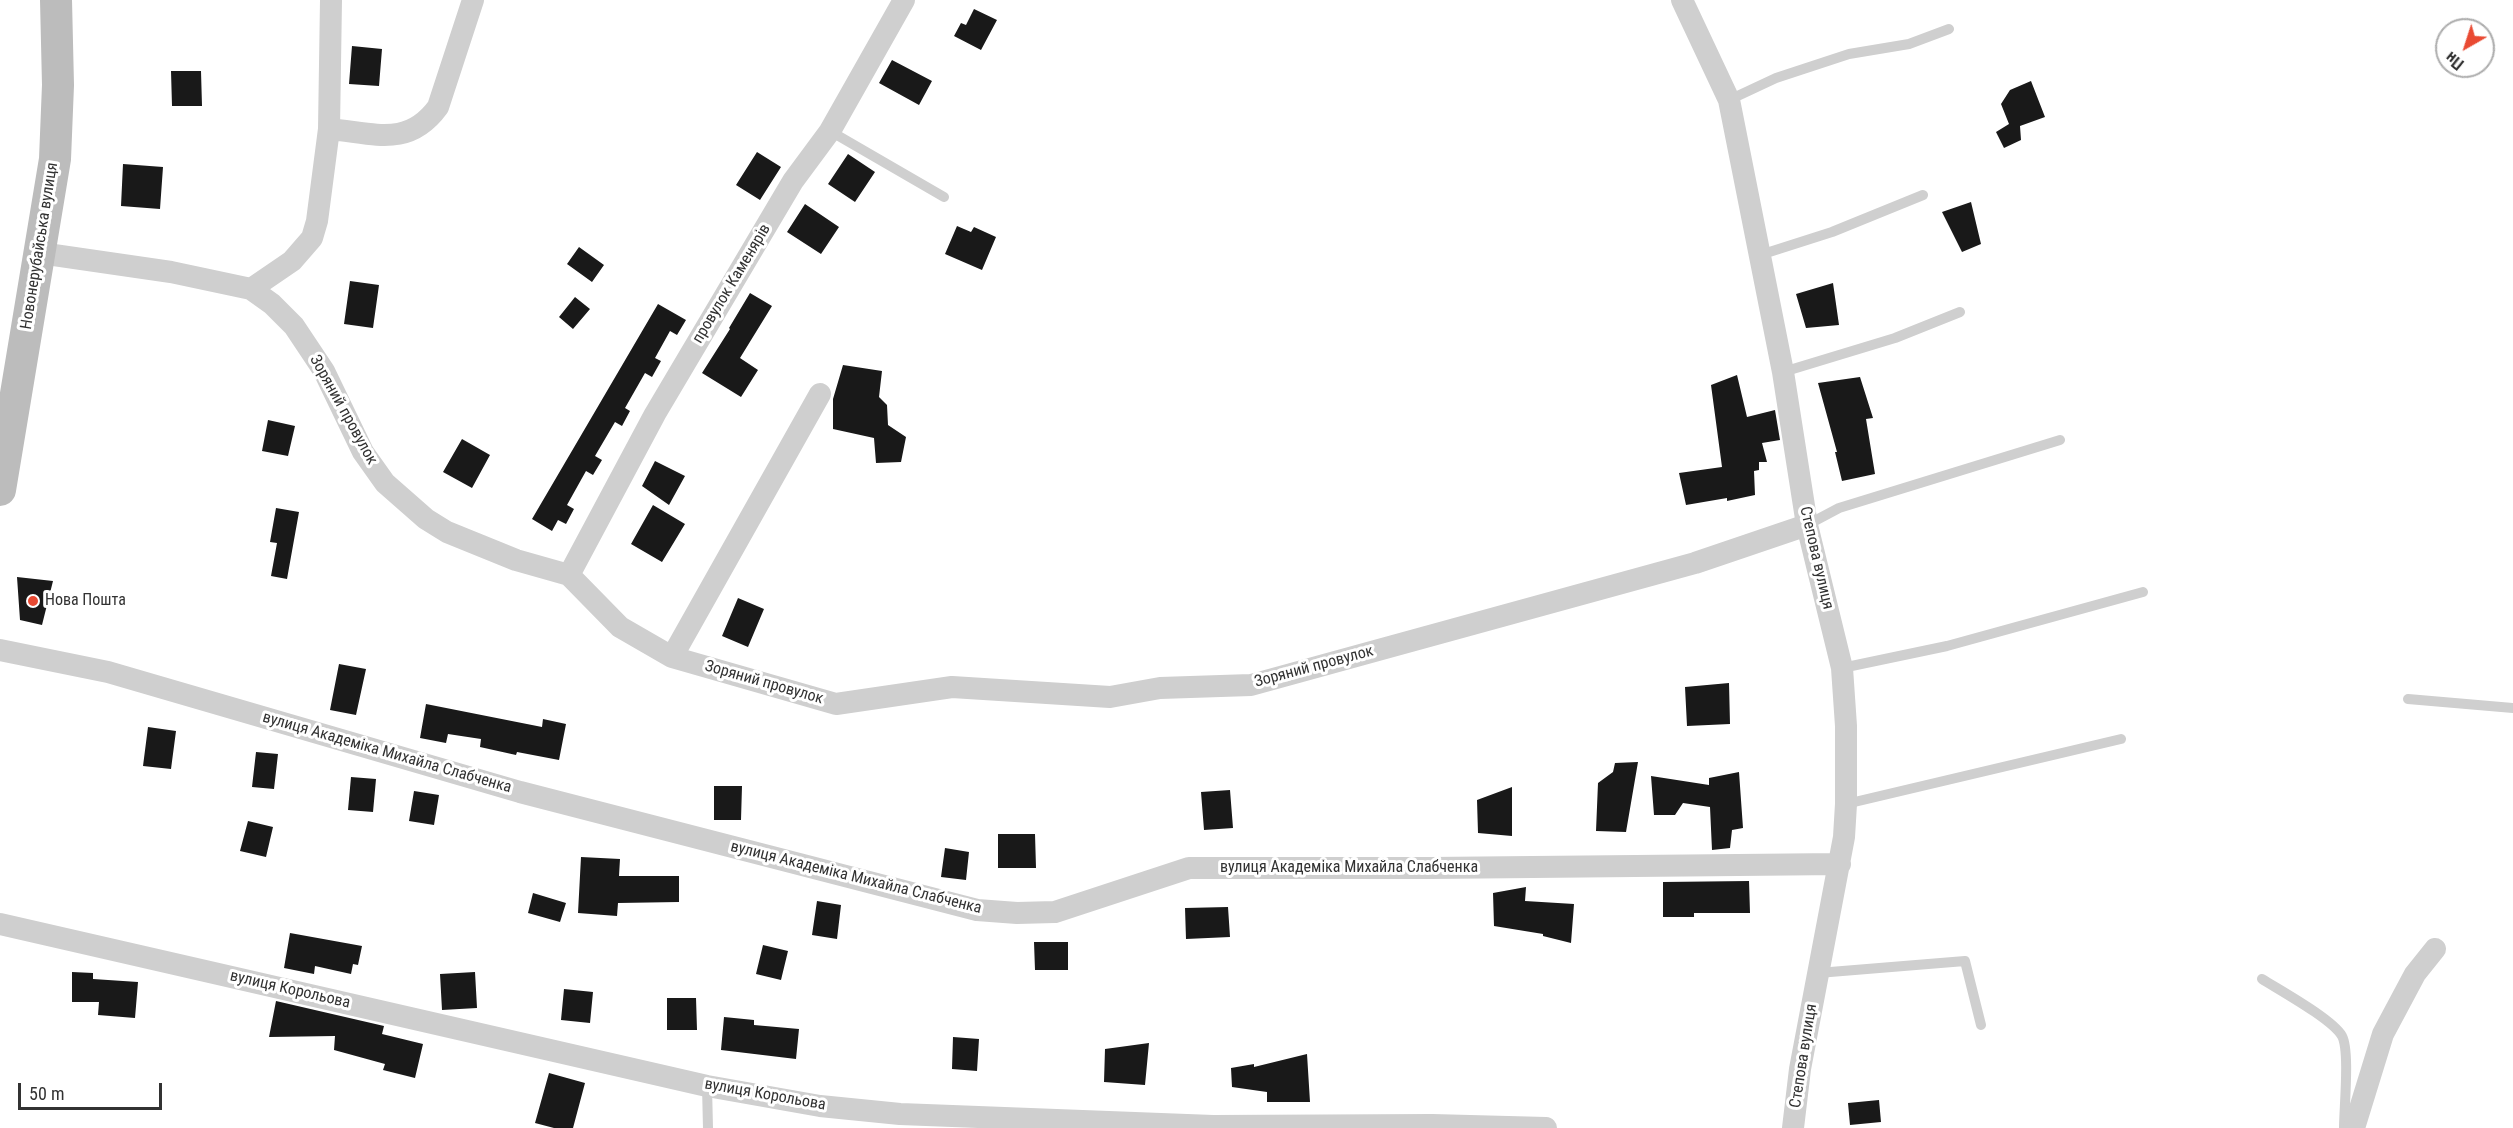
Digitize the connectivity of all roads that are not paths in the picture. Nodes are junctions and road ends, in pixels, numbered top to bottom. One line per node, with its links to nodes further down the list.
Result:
1 (56, 0): 12 (street, Новонерубайська вулиця)
2 (331, 0): 8 (street)
3 (473, 0): 8 (street)
4 (904, 0): 9 (street, провулок Каменярів)
5 (1682, 0): 7 (street, Степова вулиця)
6 (1948, 30): 7 (lane)
7 (1729, 100): 13 (street, Степова вулиця)
8 (329, 129): 14 (street)
9 (830, 131): 11 (lane); 21 (street, провулок Каменярів)
10 (1923, 195): 13 (lane)
11 (944, 197)
12 (40, 253): 14 (street, Зоряний провулок); 19 (street, Новонерубайська вулиця)
13 (1760, 255): 16 (street, Степова вулиця)
14 (251, 289): 21 (street, Зоряний провулок)
15 (1960, 312): 16 (lane)
16 (1783, 372): 20 (street, Степова вулиця)
17 (820, 394): 24 (street)
18 (2060, 440): 20 (lane)
19 (0, 490)
20 (1807, 525): 24 (street, Зоряний провулок); 25 (street, Степова вулиця)
21 (569, 574): 24 (street, Зоряний провулок)
22 (2143, 592): 25 (lane)
23 (0, 650): 30 (street, вулиця Академіка Михайла Слабченка)
24 (672, 657)
25 (1842, 668): 29 (street, Степова вулиця)
26 (2408, 699): 27 (lane)
27 (2513, 708)
28 (2121, 739): 29 (lane)
29 (1846, 804): 30 (street, Степова вулиця)
30 (1840, 864): 33 (street, Степова вулиця)
31 (0, 924): 36 (street, вулиця Корольова)
32 (2435, 949): 41 (street)
33 (1818, 973): 35 (lane); 39 (street, Степова вулиця)
34 (2262, 979): 40 (lane)
35 (1981, 1025)
36 (707, 1086): 37 (lane); 38 (street, вулиця Корольова)
37 (708, 1128)
38 (1546, 1128)
39 (1793, 1128)
40 (2344, 1128)
41 (2354, 1128)

